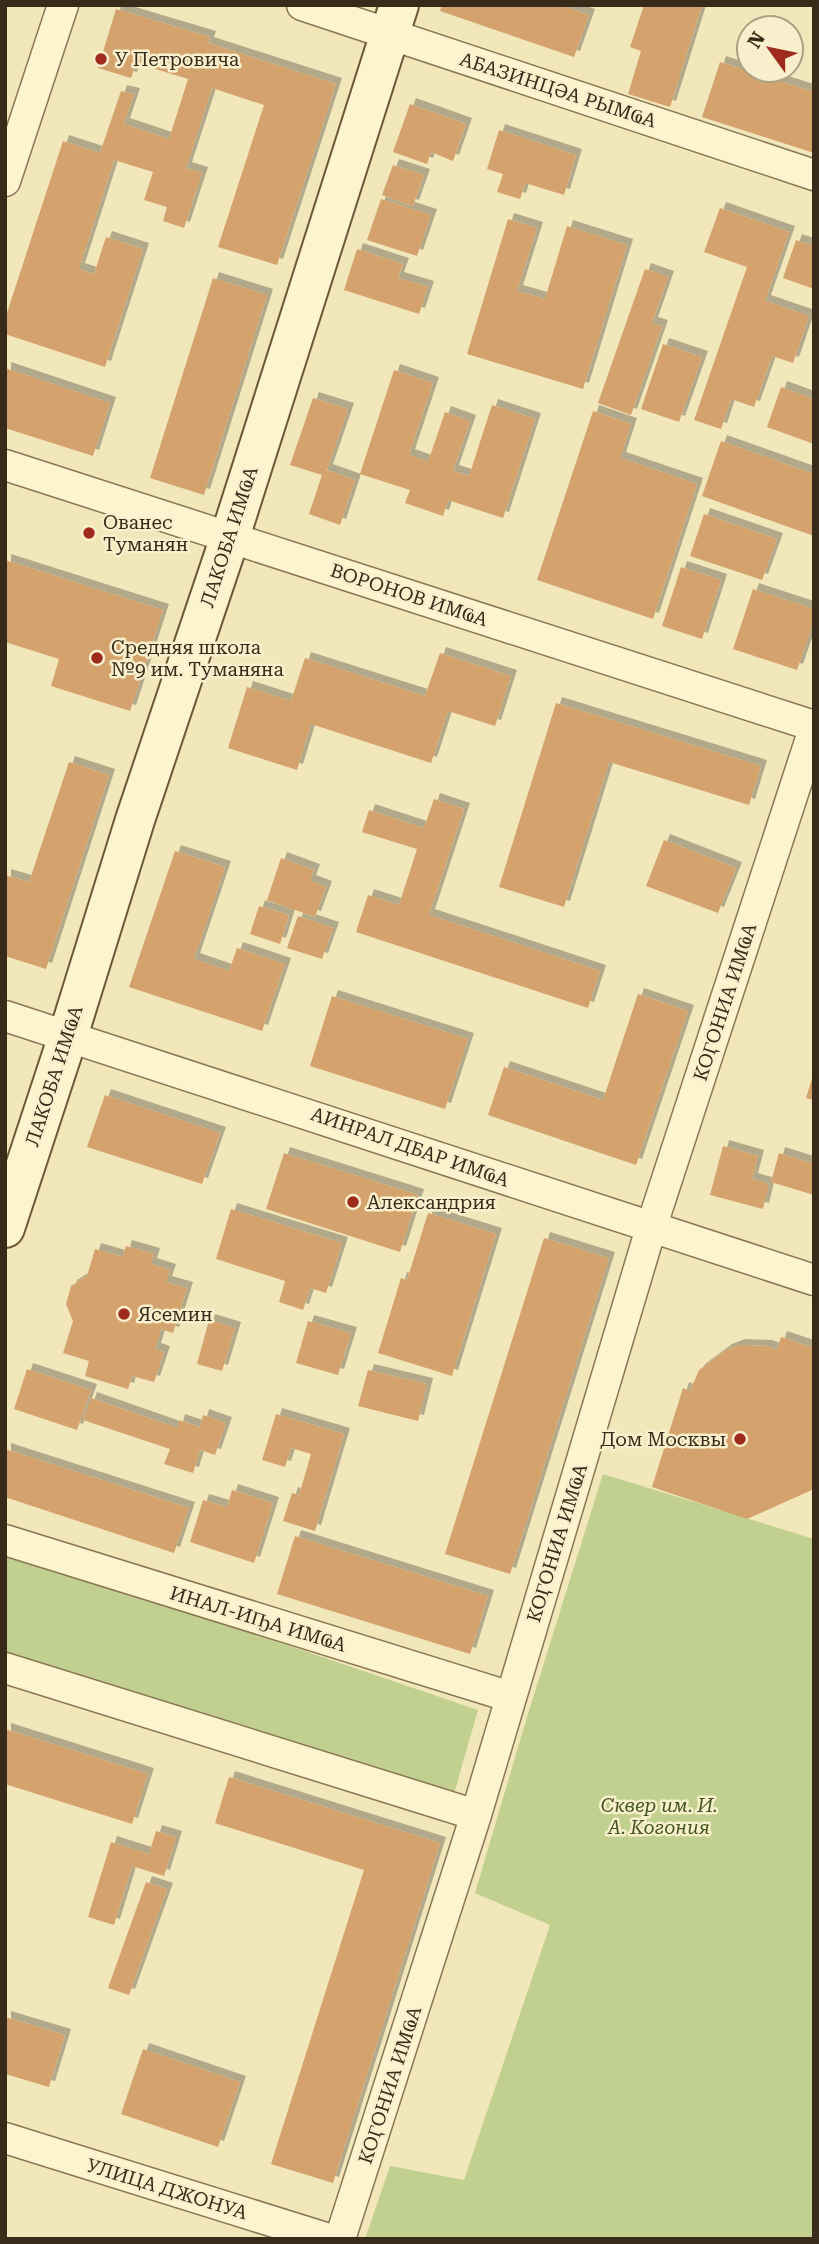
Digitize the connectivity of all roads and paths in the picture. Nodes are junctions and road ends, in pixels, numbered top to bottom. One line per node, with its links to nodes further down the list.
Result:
1 (64, 5): 5 (street)
2 (302, 5): 3 (street, АБАЗИНЦӘА РЫМҨА)
3 (394, 20): 4 (street, АБАЗИНЦӘА РЫМҨА); 7 (main road, ЛАКОБА ИМҨА)
4 (814, 175)
5 (5, 181)
6 (5, 465): 7 (street, ВОРОНОВ ИМҨА)
7 (230, 537): 8 (street, ВОРОНОВ ИМҨА); 10 (main road, ЛАКОБА ИМҨА)
8 (814, 727): 12 (street, КОӶОНИА ИМҨА)
9 (5, 1016): 10 (street, АИНРАЛ ДБАР ИМҨА)
10 (68, 1036): 11 (main road, ЛАКОБА ИМҨА); 12 (street, АИНРАЛ ДБАР ИМҨА)
11 (5, 1228)
12 (651, 1228): 13 (street, АИНРАЛ ДБАР ИМҨА); 16 (street, КОӶОНИА ИМҨА)
13 (814, 1280)
14 (5, 1541): 16 (street, ИНАЛ-ИҦА ИМҨА)
15 (5, 1668): 17 (street)
16 (511, 1697): 17 (street, КОӶОНИА ИМҨА)
17 (476, 1815): 20 (street, КОӶОНИА ИМҨА)
18 (5, 2138): 19 (street, УЛИЦА ДЖОНУА)
19 (329, 2239)
20 (340, 2239)

